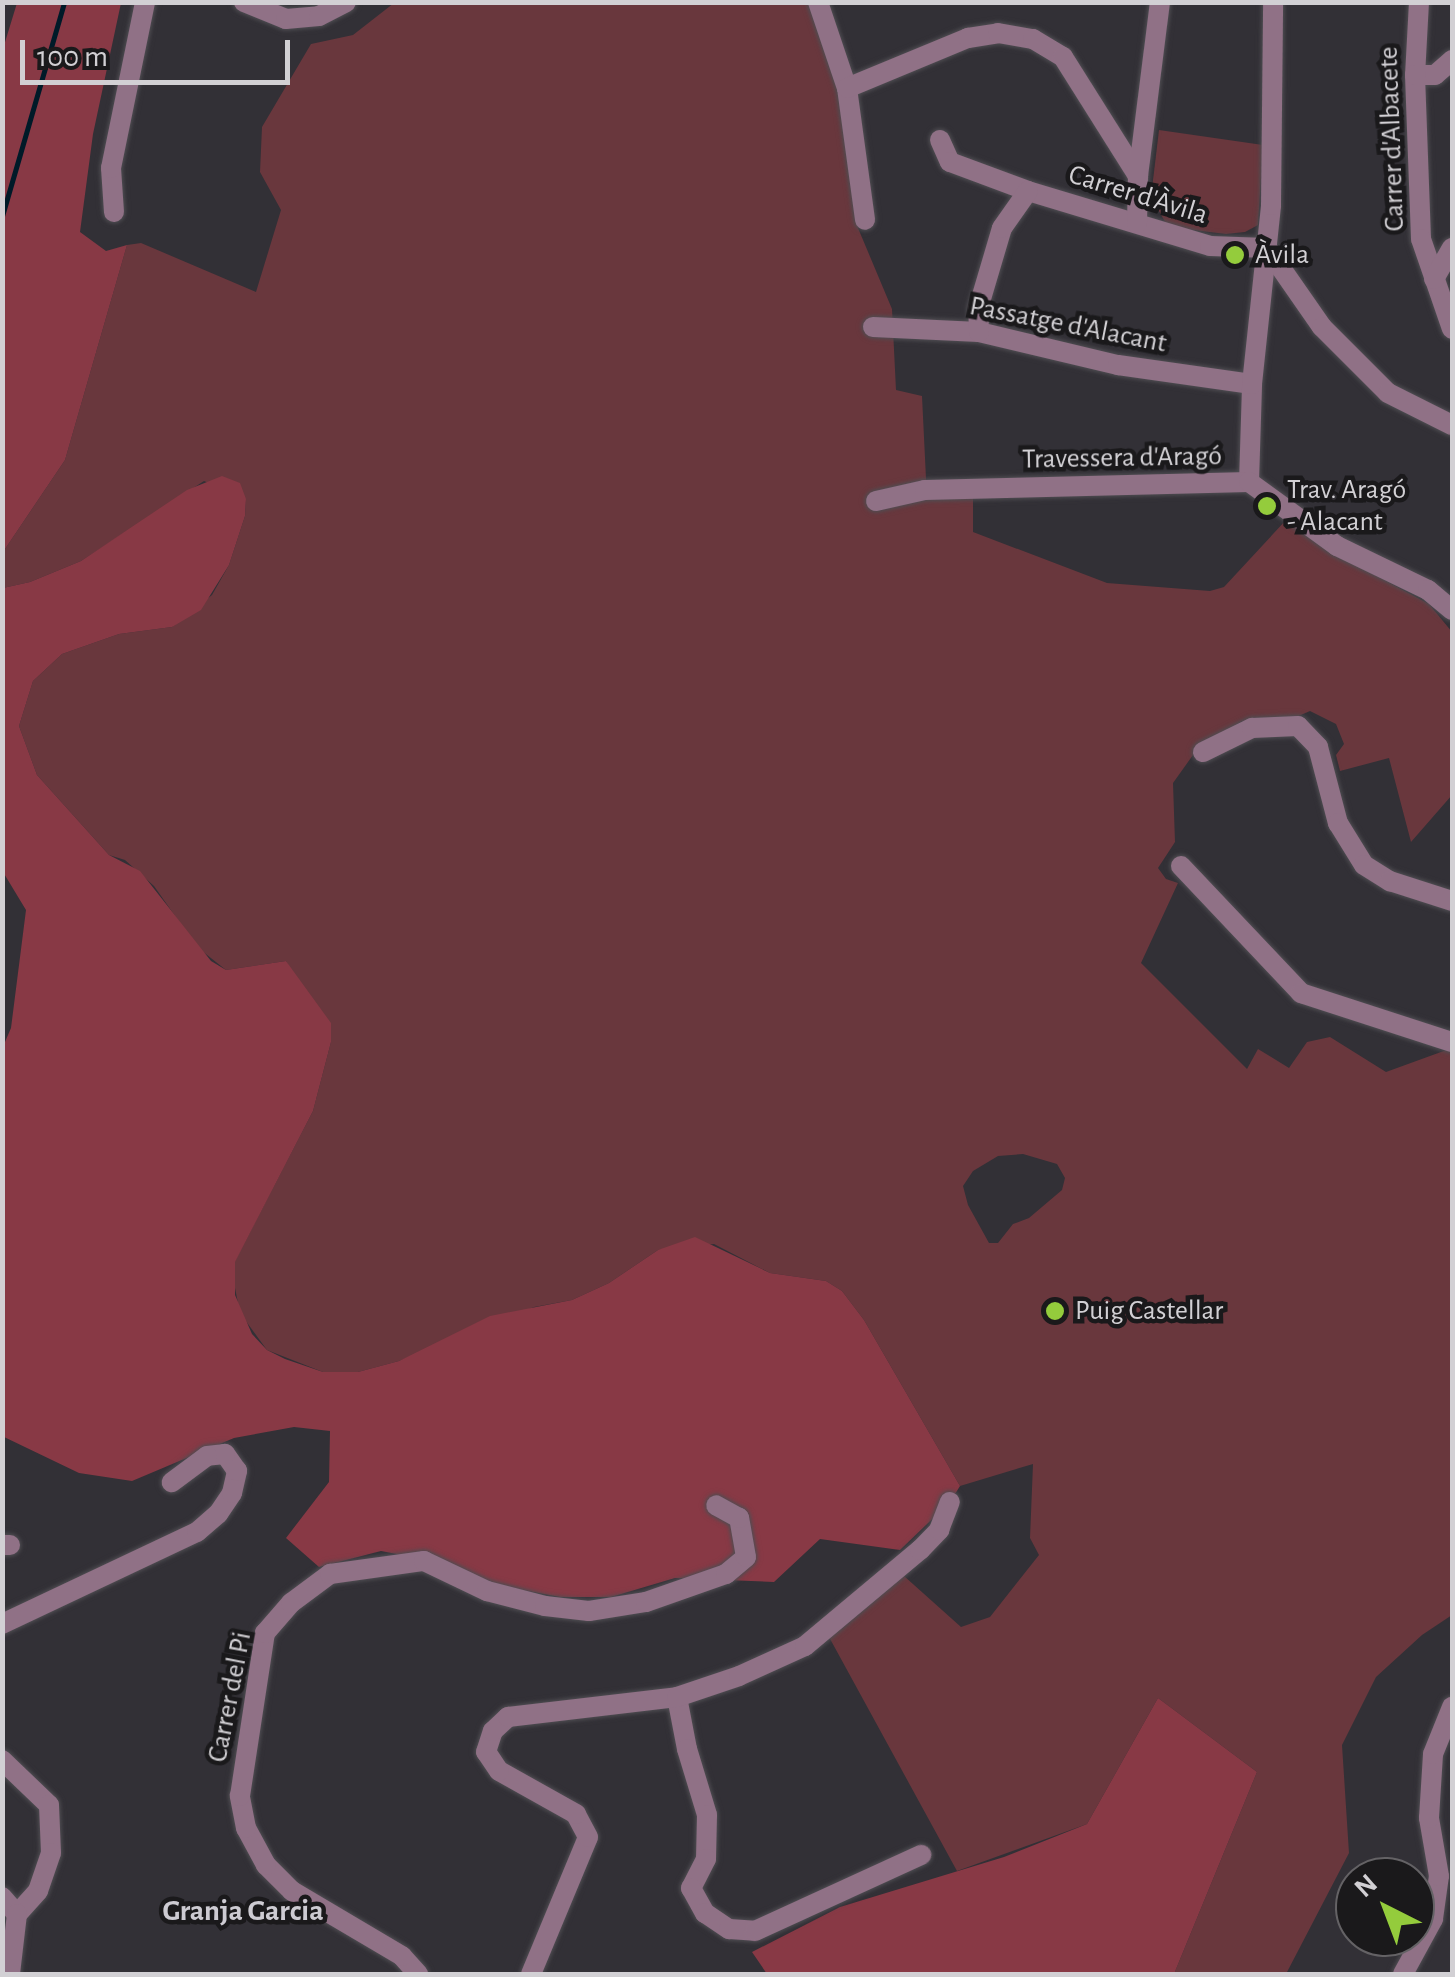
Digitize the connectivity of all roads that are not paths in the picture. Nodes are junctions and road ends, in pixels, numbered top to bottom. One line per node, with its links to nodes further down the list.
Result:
1 (145, 2): 14 (street)
2 (244, 2): 3 (street)
3 (346, 2)
4 (818, 2): 10 (street)
5 (1160, 2): 12 (street)
6 (1274, 2): 17 (street)
7 (1419, 2): 9 (street, Carrer d'Albacete)
8 (1452, 60): 9 (street)
9 (1415, 75): 19 (street, Carrer d'Albacete)
10 (847, 88): 12 (street); 15 (street)
11 (940, 140): 13 (street, Carrer d'Àvila)
12 (1138, 176): 16 (street)
13 (1028, 191): 16 (street, Carrer d'Àvila); 22 (street)
14 (114, 212)
15 (864, 220)
16 (1137, 223): 17 (street, Carrer d'Àvila)
17 (1267, 248): 23 (street); 24 (street)
18 (1452, 248): 19 (street)
19 (1434, 279): 21 (street, Carrer d'Albacete)
20 (872, 328): 22 (street, Passatge d'Alacant)
21 (1452, 329)
22 (979, 332): 23 (street, Passatge d'Alacant)
23 (1252, 384): 25 (street)
24 (1450, 423)
25 (1249, 482): 26 (street, Travessera d'Aragó); 27 (street, Travessera d'Aragó)
26 (876, 501)
27 (1452, 610)
28 (1203, 752): 30 (street)
29 (1181, 866): 31 (street)
30 (1452, 901)
31 (1452, 1042)
32 (172, 1482): 35 (street)
33 (950, 1502): 36 (street)
34 (716, 1505): 43 (street, Carrer del Pi)
35 (2, 1624)
36 (678, 1697): 39 (street); 44 (street)
37 (1452, 1707): 45 (street)
38 (2, 1760): 41 (street)
39 (921, 1855)
40 (2, 1897): 41 (street)
41 (17, 1914): 42 (street)
42 (10, 1974)
43 (418, 1974)
44 (531, 1974)
45 (1403, 1974)

